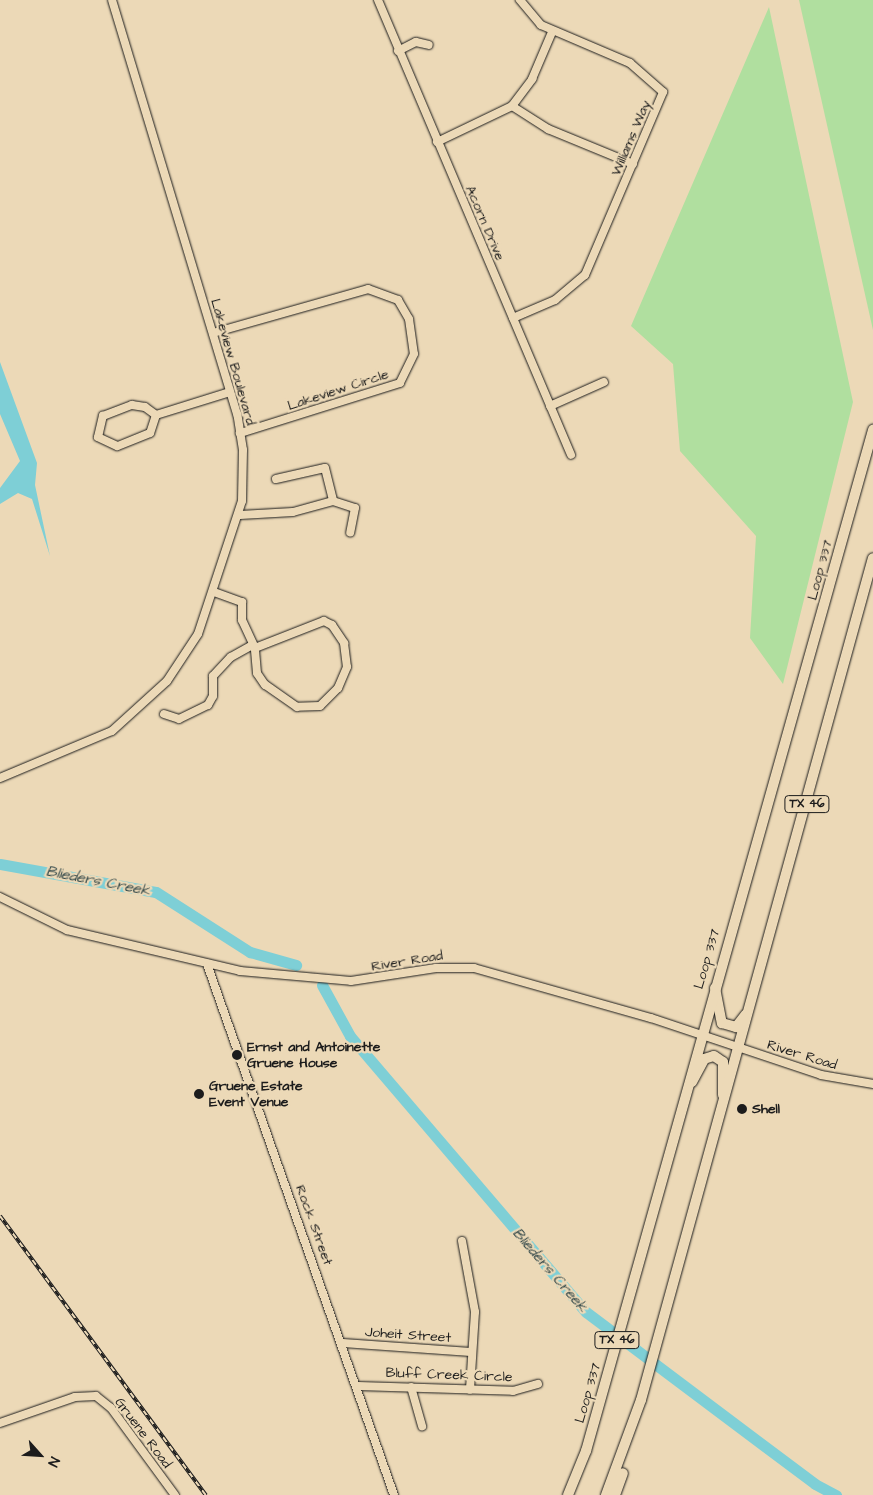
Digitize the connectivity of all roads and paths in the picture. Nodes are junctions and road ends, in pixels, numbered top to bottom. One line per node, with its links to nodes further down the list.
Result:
1 (112, 0): 11 (street, Lakeview Boulevard)
2 (378, 0): 6 (street, Acorn Drive)
3 (520, 0): 4 (street, Williams Way)
4 (552, 32): 7 (street); 9 (street, Williams Way)
5 (429, 45): 6 (street)
6 (398, 51): 8 (street, Acorn Drive)
7 (512, 106): 8 (street); 9 (street)
8 (438, 142): 10 (street, Acorn Drive)
9 (633, 164): 10 (street, Williams Way)
10 (513, 318): 14 (street, Acorn Drive)
11 (213, 333): 13 (street, Lakeview Boulevard); 17 (street, Lakeview Circle)
12 (604, 382): 14 (street)
13 (230, 392): 15 (street); 17 (street, Lakeview Boulevard)
14 (550, 406): 18 (street, Acorn Drive)
15 (156, 415): 15 (street)
16 (873, 430): 30 (main road, Loop 337 / TX 46)
17 (240, 433): 21 (street, Lakeview Boulevard)
18 (571, 455)
19 (276, 479): 20 (street)
20 (332, 501): 21 (street); 22 (street)
21 (240, 515): 24 (street, Lakeview Boulevard)
22 (350, 533)
23 (873, 558): 31 (main road, TX 46)
24 (214, 592): 25 (street); 27 (street, Lakeview Boulevard)
25 (253, 647): 25 (street); 26 (street)
26 (164, 714)
27 (0, 778)
28 (0, 897): 29 (street, River Road)
29 (207, 964): 32 (street, River Road); 38 (street, Rock Street)
30 (714, 982): 31 (main road); 32 (main road, Loop 337 / TX 46)
31 (752, 1004): 33 (main road, TX 46)
32 (700, 1035): 33 (street, River Road); 35 (main road, Loop 337 / TX 46)
33 (740, 1049): 34 (street, River Road); 36 (main road, TX 46)
34 (873, 1084)
35 (678, 1110): 36 (main road); 47 (main road, Loop 337 / TX 46)
36 (722, 1114): 44 (main road, TX 46)
37 (462, 1241): 39 (street)
38 (343, 1343): 39 (street, Joheit Street); 41 (street, Rock Street)
39 (471, 1352): 43 (street)
40 (538, 1384): 43 (street, Bluff Creek Circle)
41 (358, 1386): 42 (street, Bluff Creek Circle); 49 (street, Rock Street)
42 (411, 1387): 43 (street, Bluff Creek Circle); 46 (street)
43 (470, 1390)
44 (640, 1400): 52 (main road, TX 46); 53 (main road)
45 (0, 1423): 48 (street, Gruene Road)
46 (422, 1426)
47 (578, 1474): 50 (main road); 51 (main road, Loop 337 / TX 46)
48 (175, 1495)
49 (394, 1495)
50 (559, 1495)
51 (568, 1495)
52 (606, 1495)
53 (615, 1495)

